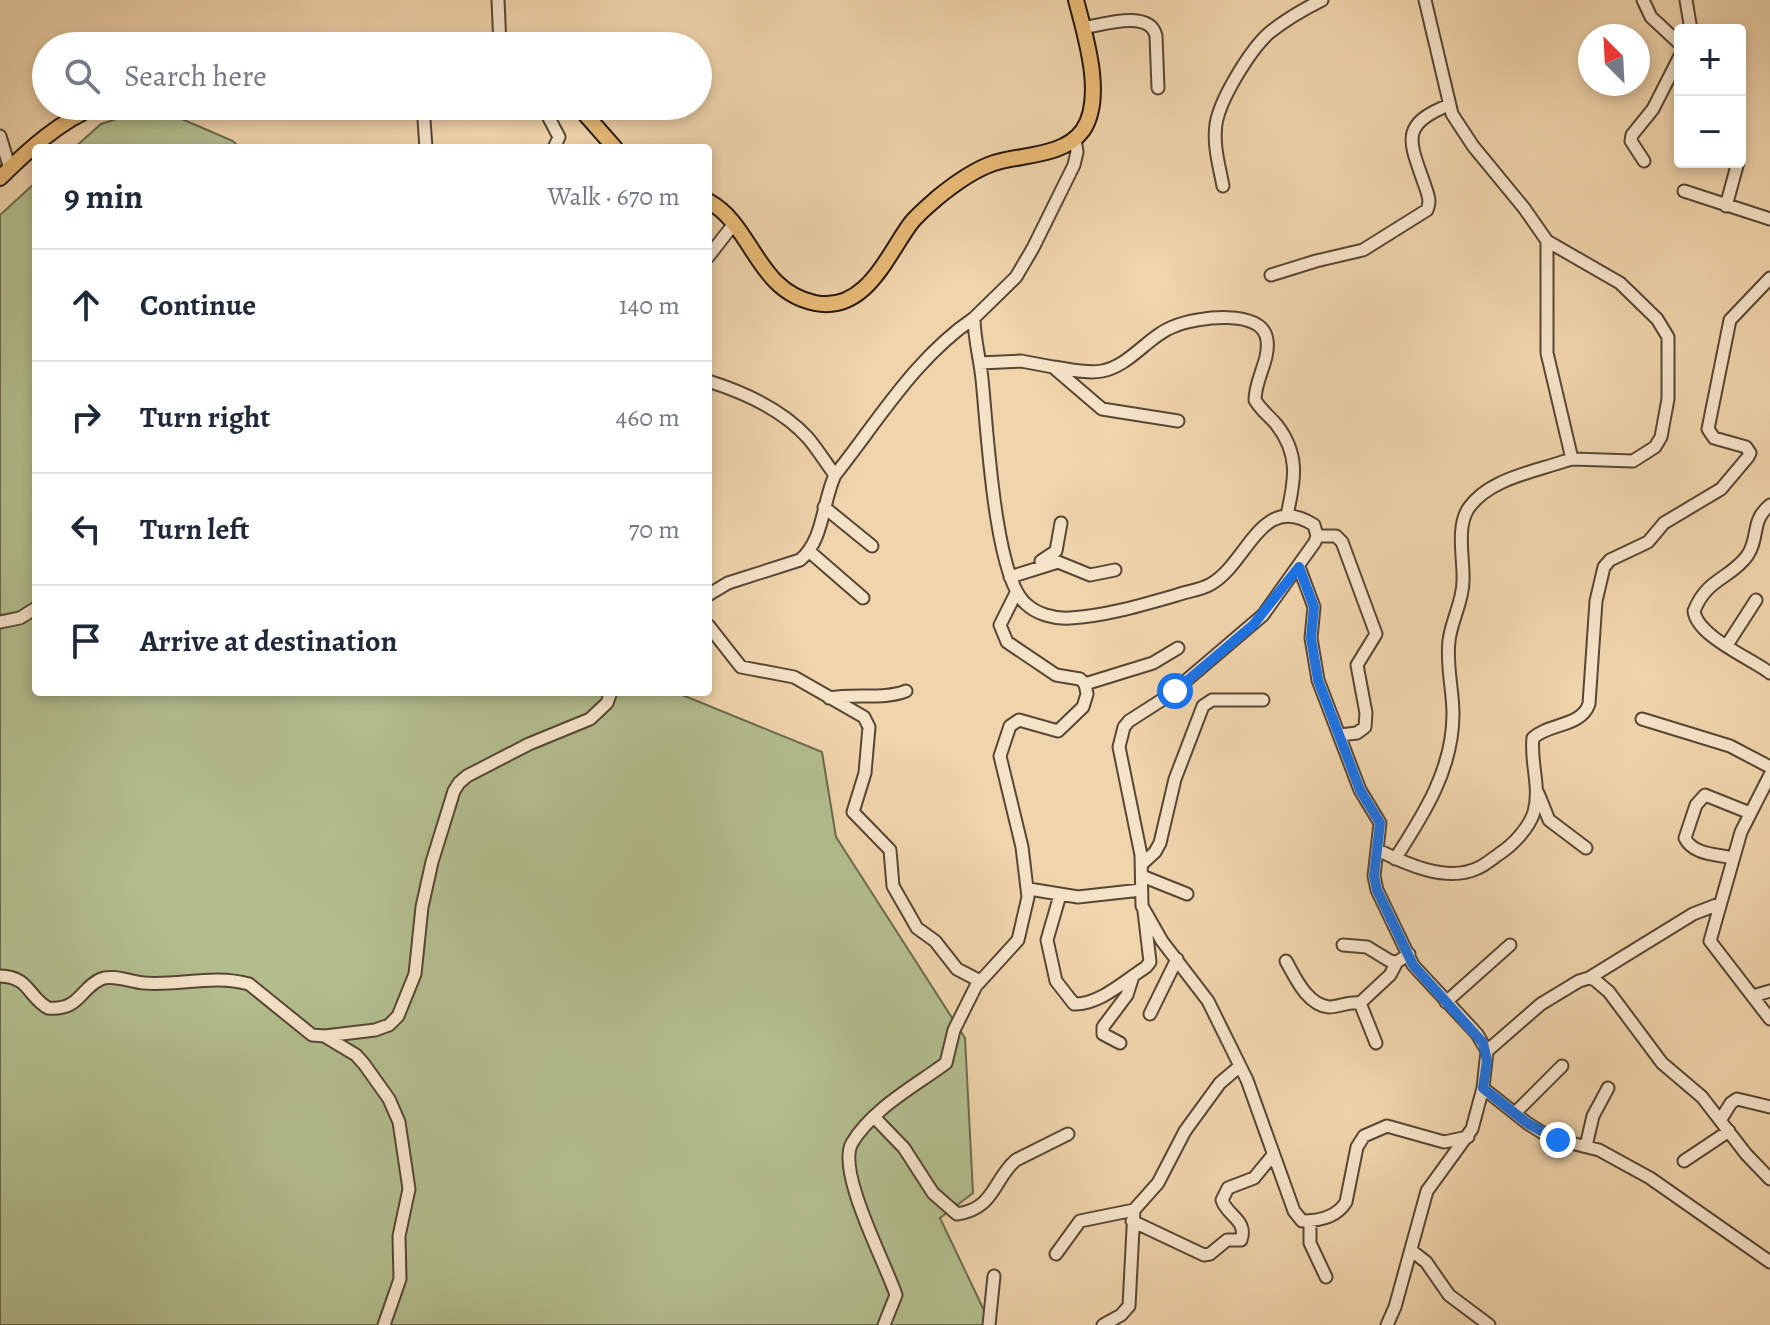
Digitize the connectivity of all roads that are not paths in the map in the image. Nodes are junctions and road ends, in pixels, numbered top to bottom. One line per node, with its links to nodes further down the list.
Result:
1 (498, 0): 9 (street)
2 (1076, 0): 8 (main road)
3 (1322, 0): 28 (street)
4 (1425, 0): 13 (street)
5 (1643, 0): 10 (street)
6 (1686, 0): 7 (street)
7 (1690, 24)
8 (1083, 28): 12 (street); 19 (main road)
9 (499, 32)
10 (1674, 38)
11 (1674, 68): 25 (street)
12 (1158, 88)
13 (1449, 105): 34 (street); 36 (street)
14 (72, 120): 20 (main road)
15 (424, 120): 21 (street)
16 (550, 120): 22 (street)
17 (590, 120): 23 (main road)
18 (0, 136): 27 (street)
19 (1075, 139): 33 (main road); 38 (street)
20 (39, 144)
21 (426, 144)
22 (556, 144)
23 (611, 144)
24 (32, 150): 27 (main road)
25 (1644, 161)
26 (1736, 168): 31 (street)
27 (5, 173)
28 (1223, 186)
29 (1684, 191): 31 (street)
30 (712, 203): 33 (main road)
31 (1726, 206): 32 (street)
32 (1770, 219)
33 (733, 225): 35 (street)
34 (1547, 241): 43 (street); 43 (street)
35 (712, 252)
36 (1271, 275)
37 (1770, 278): 75 (street)
38 (974, 318): 39 (street); 44 (street)
39 (980, 363): 40 (street); 55 (street)
40 (1053, 367): 42 (street); 47 (street)
41 (712, 383): 44 (street)
42 (1178, 421)
43 (1572, 459): 82 (street)
44 (835, 475): 46 (street)
45 (1770, 505): 63 (street)
46 (824, 507): 50 (street); 51 (street)
47 (1287, 515): 49 (street); 57 (street)
48 (1061, 523): 53 (street)
49 (1317, 536): 52 (street); 72 (street)
50 (872, 546)
51 (810, 552): 56 (street); 58 (street)
52 (1299, 567): 72 (street); 83 (street)
53 (1031, 570): 54 (street); 55 (street)
54 (1115, 570)
55 (1010, 577): 57 (street)
56 (712, 593)
57 (1016, 593): 66 (street)
58 (863, 598)
59 (1756, 600): 63 (street)
60 (32, 610): 61 (street)
61 (0, 622)
62 (712, 630): 69 (street)
63 (1727, 645): 65 (street)
64 (1178, 648): 66 (street)
65 (1770, 673)
66 (1085, 684): 84 (street)
67 (906, 691): 69 (street)
68 (610, 696): 106 (street)
69 (829, 698): 99 (street)
70 (1263, 700): 83 (street)
71 (1642, 719): 73 (street)
72 (1340, 735): 80 (street)
73 (1770, 767)
74 (1770, 775): 76 (street)
75 (1536, 789): 77 (street); 78 (street)
76 (1750, 813): 81 (street); 81 (street)
77 (1533, 815): 78 (street); 82 (street)
78 (1547, 816): 79 (street)
79 (1586, 848)
80 (1378, 850): 82 (street); 92 (street)
81 (1733, 858): 88 (street)
82 (1395, 859)
83 (1142, 870): 85 (street); 86 (street)
84 (1029, 889): 87 (street); 99 (street)
85 (1141, 890): 87 (street); 89 (street)
86 (1187, 894)
87 (1060, 895): 97 (street)
88 (1719, 904): 98 (street); 101 (street)
89 (1144, 909): 93 (street); 97 (street)
90 (1343, 945): 95 (street)
91 (1510, 945): 102 (street)
92 (1409, 954): 95 (street); 102 (street)
93 (1177, 959): 104 (street); 110 (street)
94 (1286, 961): 103 (street)
95 (1397, 962): 103 (street)
96 (0, 976): 106 (street)
97 (1133, 976): 107 (street)
98 (1589, 978): 109 (street); 117 (street)
99 (980, 981): 116 (street)
100 (1770, 991): 101 (street)
101 (1753, 996): 105 (street)
102 (1446, 1002): 109 (street)
103 (1360, 1003): 108 (street)
104 (1150, 1014)
105 (1770, 1019)
106 (325, 1036): 132 (street)
107 (1120, 1043)
108 (1376, 1043)
109 (1487, 1051): 112 (street)
110 (1240, 1066): 122 (street); 125 (street)
111 (1562, 1066): 115 (street)
112 (1483, 1088): 115 (street); 120 (street)
113 (1608, 1088): 121 (street)
114 (1770, 1107): 117 (street)
115 (1515, 1113): 121 (street)
116 (875, 1118): 119 (street); 133 (street)
117 (1721, 1119): 118 (street)
118 (1729, 1131): 123 (street); 124 (street)
119 (1068, 1134)
120 (1468, 1137): 126 (street); 127 (street)
121 (1586, 1146): 129 (street)
122 (1273, 1155): 125 (street); 126 (street)
123 (1684, 1161)
124 (1770, 1179)
125 (1133, 1215): 128 (street); 135 (street)
126 (1310, 1221): 131 (street)
127 (1412, 1251): 136 (street); 137 (street)
128 (1056, 1254)
129 (1770, 1262)
130 (994, 1276): 134 (street)
131 (1326, 1277)
132 (384, 1325)
133 (884, 1325)
134 (989, 1325)
135 (1103, 1325)
136 (1387, 1325)
137 (1489, 1325)

